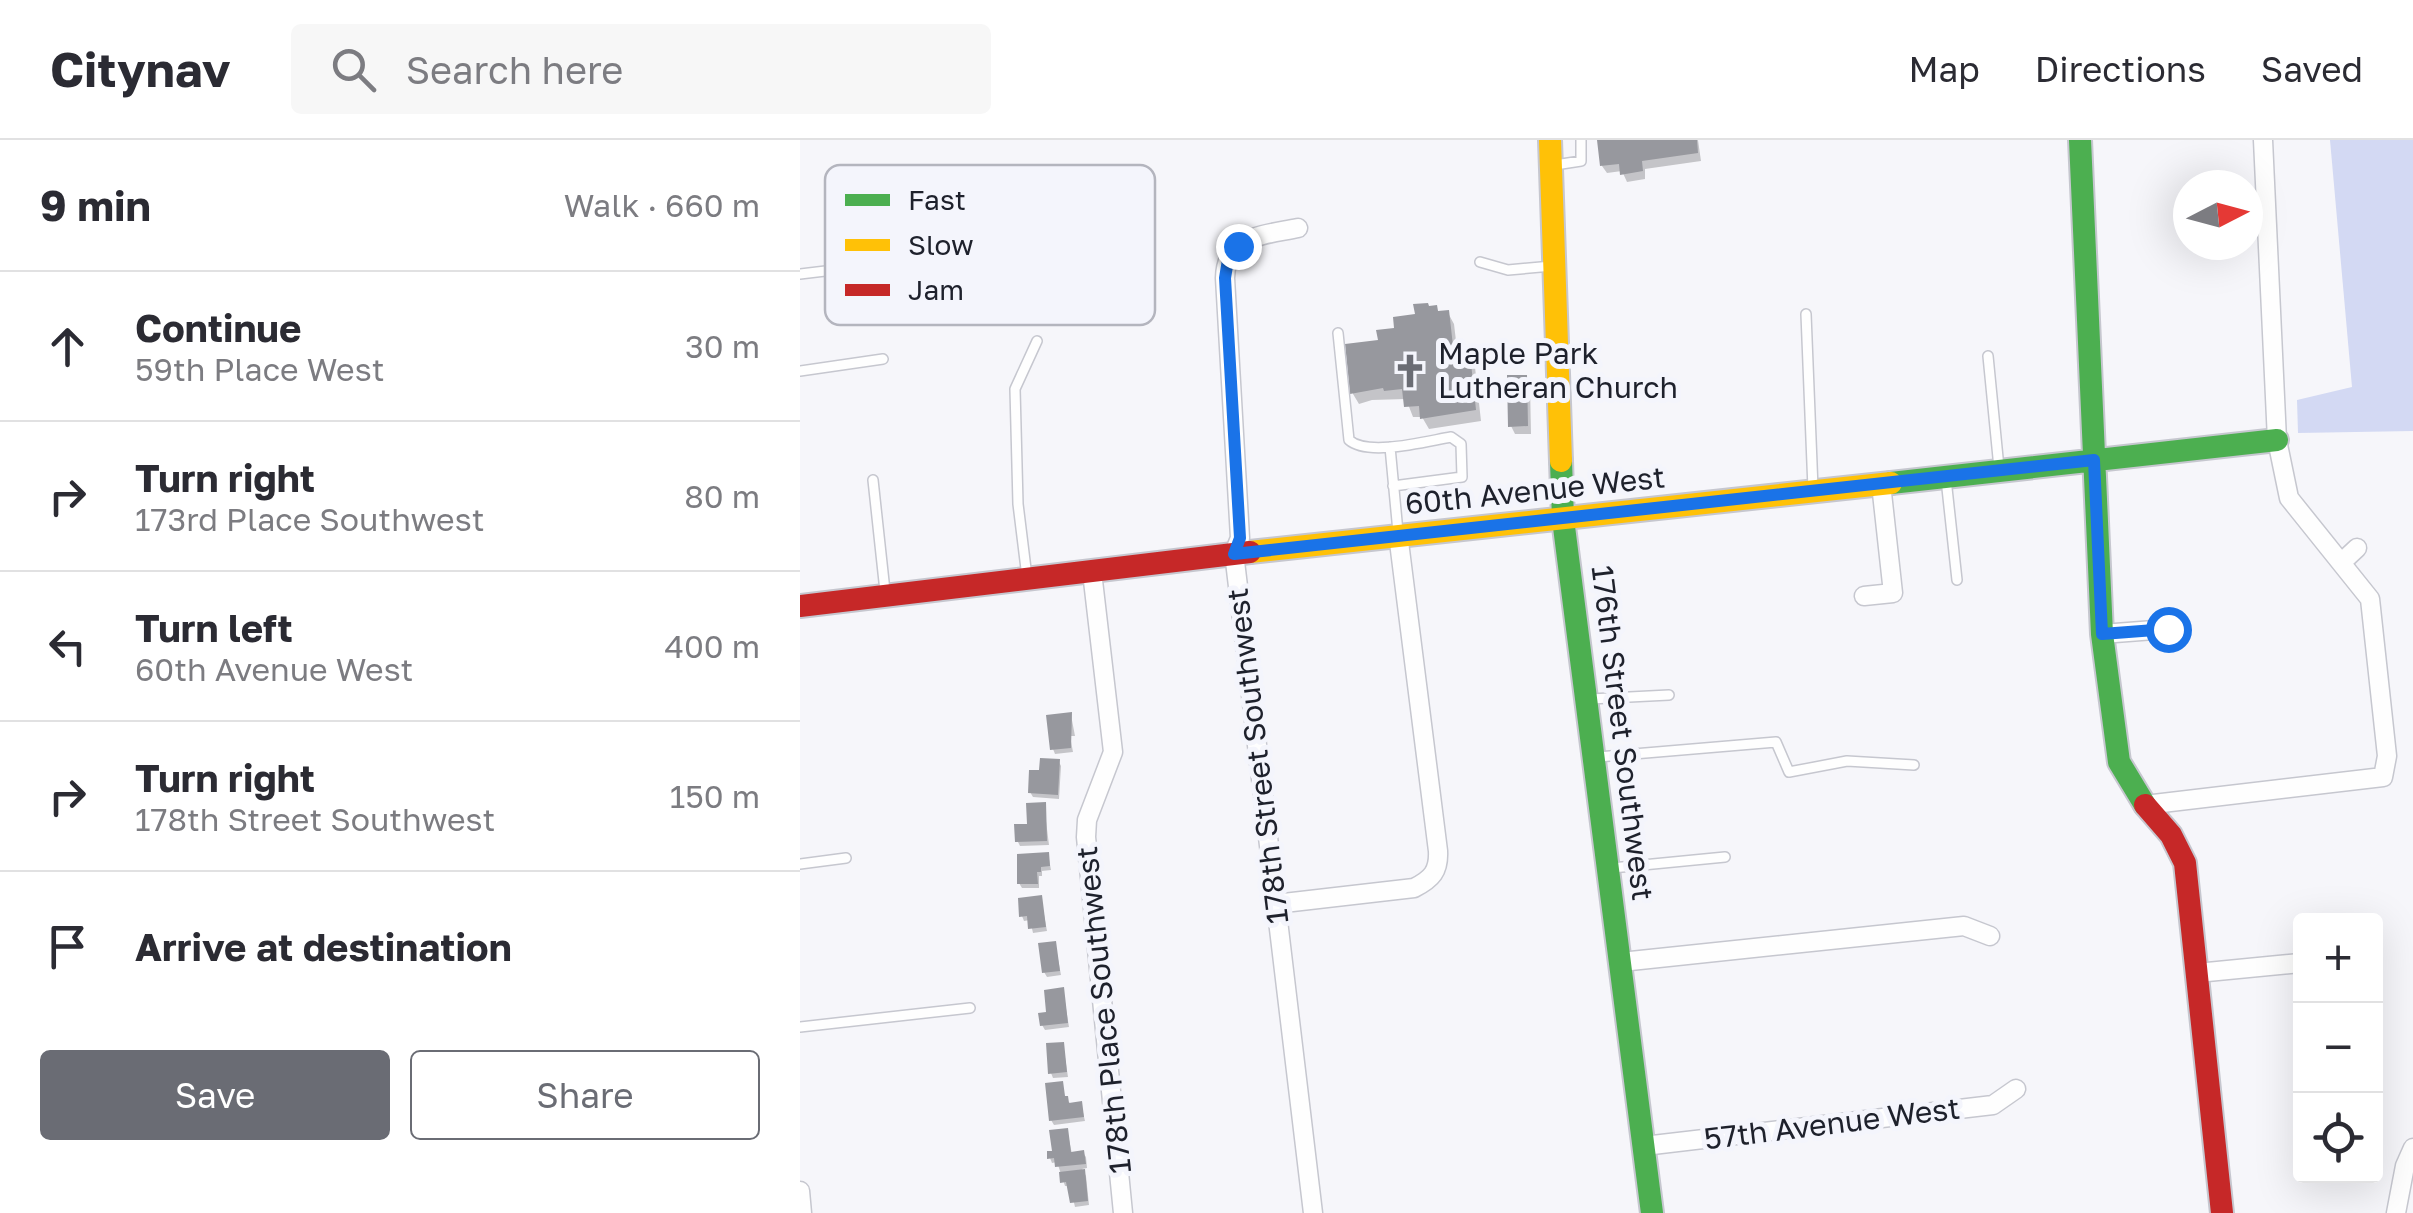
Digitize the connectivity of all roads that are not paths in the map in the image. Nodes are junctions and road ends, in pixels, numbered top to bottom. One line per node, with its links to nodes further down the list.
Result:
1 (1550, 140): 5 (street, 176th Street Southwest)
2 (1582, 140): 5 (lane)
3 (2080, 140): 19 (street)
4 (2263, 140): 17 (street)
5 (1551, 165): 8 (street, 176th Street Southwest)
6 (1298, 228): 29 (street, 178th Street Southwest)
7 (1480, 262): 8 (lane)
8 (1554, 266): 26 (street, 176th Street Southwest)
9 (825, 271): 10 (lane)
10 (800, 274)
11 (1806, 314): 25 (lane)
12 (1338, 333): 18 (lane)
13 (1036, 341): 32 (lane)
14 (1988, 356): 20 (lane)
15 (883, 360): 16 (lane)
16 (800, 370)
17 (2277, 440): 19 (street, 60th Avenue West); 30 (street)
18 (1390, 446): 24 (lane); 24 (lane)
19 (2094, 460): 20 (street, 60th Avenue West); 38 (street)
20 (1999, 470): 21 (street, 60th Avenue West)
21 (1946, 476): 23 (street, 60th Avenue West); 33 (lane)
22 (872, 480): 34 (lane)
23 (1881, 484): 25 (street, 60th Avenue West); 35 (street)
24 (1393, 486): 27 (lane)
25 (1813, 491): 26 (street, 60th Avenue West)
26 (1563, 520): 27 (street, 60th Avenue West); 40 (street, 176th Street Southwest)
27 (1398, 534): 29 (street, 60th Avenue West); 48 (street)
28 (2357, 548): 30 (street)
29 (1234, 554): 31 (street, 60th Avenue West); 48 (street, 178th Street Southwest)
30 (2342, 562): 43 (street)
31 (1092, 572): 32 (street, 60th Avenue West); 60 (street, 178th Place Southwest)
32 (1027, 580): 34 (street, 60th Avenue West)
33 (1957, 580)
34 (886, 596): 36 (street, 60th Avenue West)
35 (1864, 596)
36 (800, 606)
37 (2168, 629): 38 (street)
38 (2102, 634): 43 (street)
39 (1669, 695): 40 (lane)
40 (1587, 699): 41 (street, 176th Street Southwest)
41 (1595, 758): 42 (lane); 47 (street, 176th Street Southwest)
42 (1914, 765)
43 (2145, 805): 52 (street)
44 (1725, 856): 47 (lane)
45 (846, 858): 46 (lane)
46 (800, 864)
47 (1609, 868): 50 (street, 176th Street Southwest)
48 (1274, 904): 61 (street, 178th Street Southwest)
49 (1990, 936): 50 (street)
50 (1622, 962): 56 (street, 176th Street Southwest)
51 (2293, 964): 52 (street)
52 (2197, 973): 63 (street)
53 (970, 1008): 54 (lane)
54 (800, 1027)
55 (2016, 1090): 56 (street, 57th Avenue West)
56 (1644, 1146): 62 (street, 176th Street Southwest)
57 (2413, 1148): 64 (street)
58 (800, 1191): 59 (street)
59 (802, 1213)
60 (1123, 1213)
61 (1313, 1213)
62 (1652, 1213)
63 (2222, 1213)
64 (2396, 1213)

